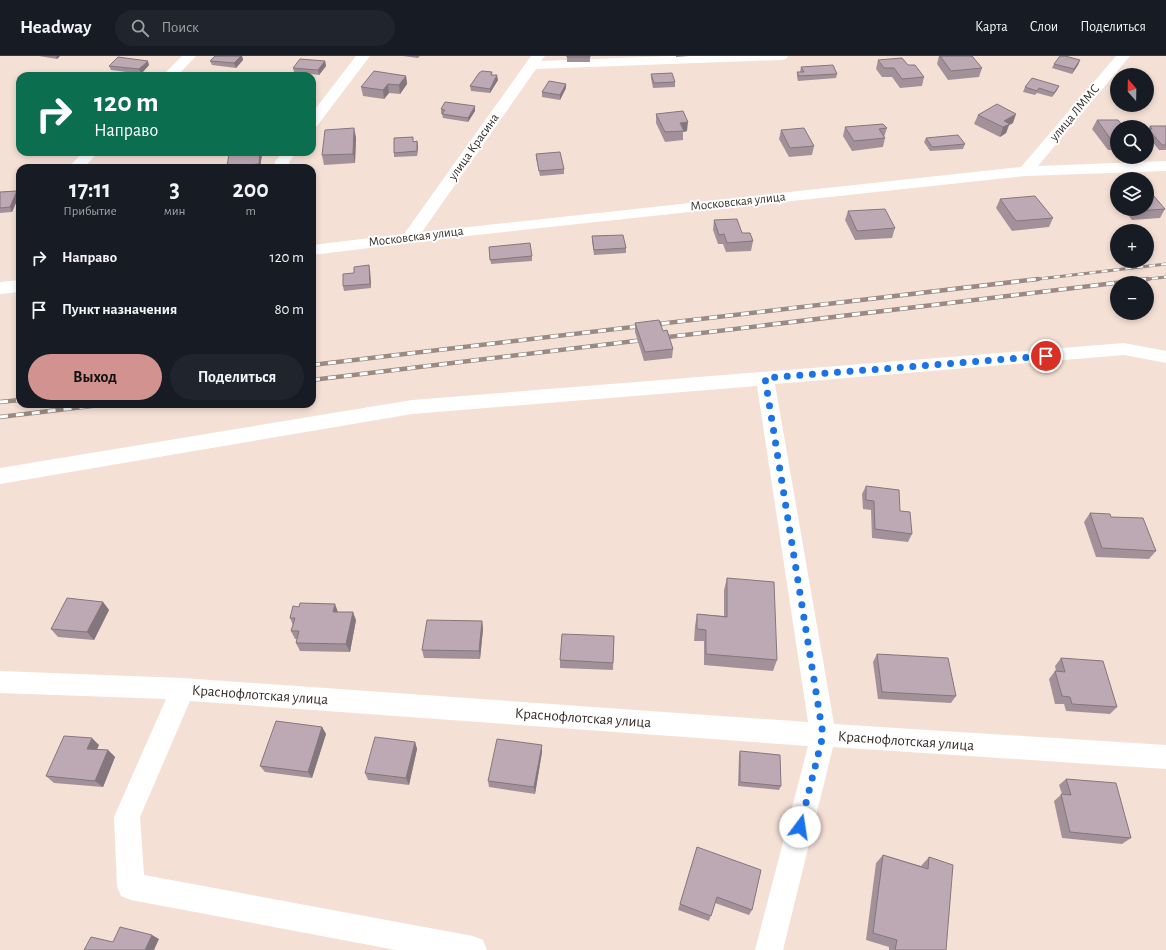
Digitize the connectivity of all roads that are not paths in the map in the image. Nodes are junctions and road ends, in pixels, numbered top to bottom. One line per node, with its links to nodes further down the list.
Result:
1 (189, 56): 6 (street)
2 (363, 56): 7 (street)
3 (780, 56): 5 (street)
4 (1124, 56): 11 (street, улица ЛММС)
5 (535, 61): 12 (street, улица Красина)
6 (173, 72)
7 (316, 118)
8 (87, 156): 9 (street)
9 (80, 164)
10 (1166, 166): 11 (street, Московская улица)
11 (1026, 171): 12 (street, Московская улица)
12 (409, 238): 13 (street, Московская улица)
13 (316, 250)
14 (16, 286): 15 (street)
15 (0, 288)
16 (1166, 357): 17 (street)
17 (765, 378): 18 (street); 21 (street)
18 (0, 476)
19 (0, 682): 20 (street, Краснофлотская улица)
20 (183, 689): 21 (street, Краснофлотская улица); 23 (street)
21 (823, 735): 22 (street, Краснофлотская улица); 24 (street)
22 (1166, 757)
23 (474, 950)
24 (770, 950)

